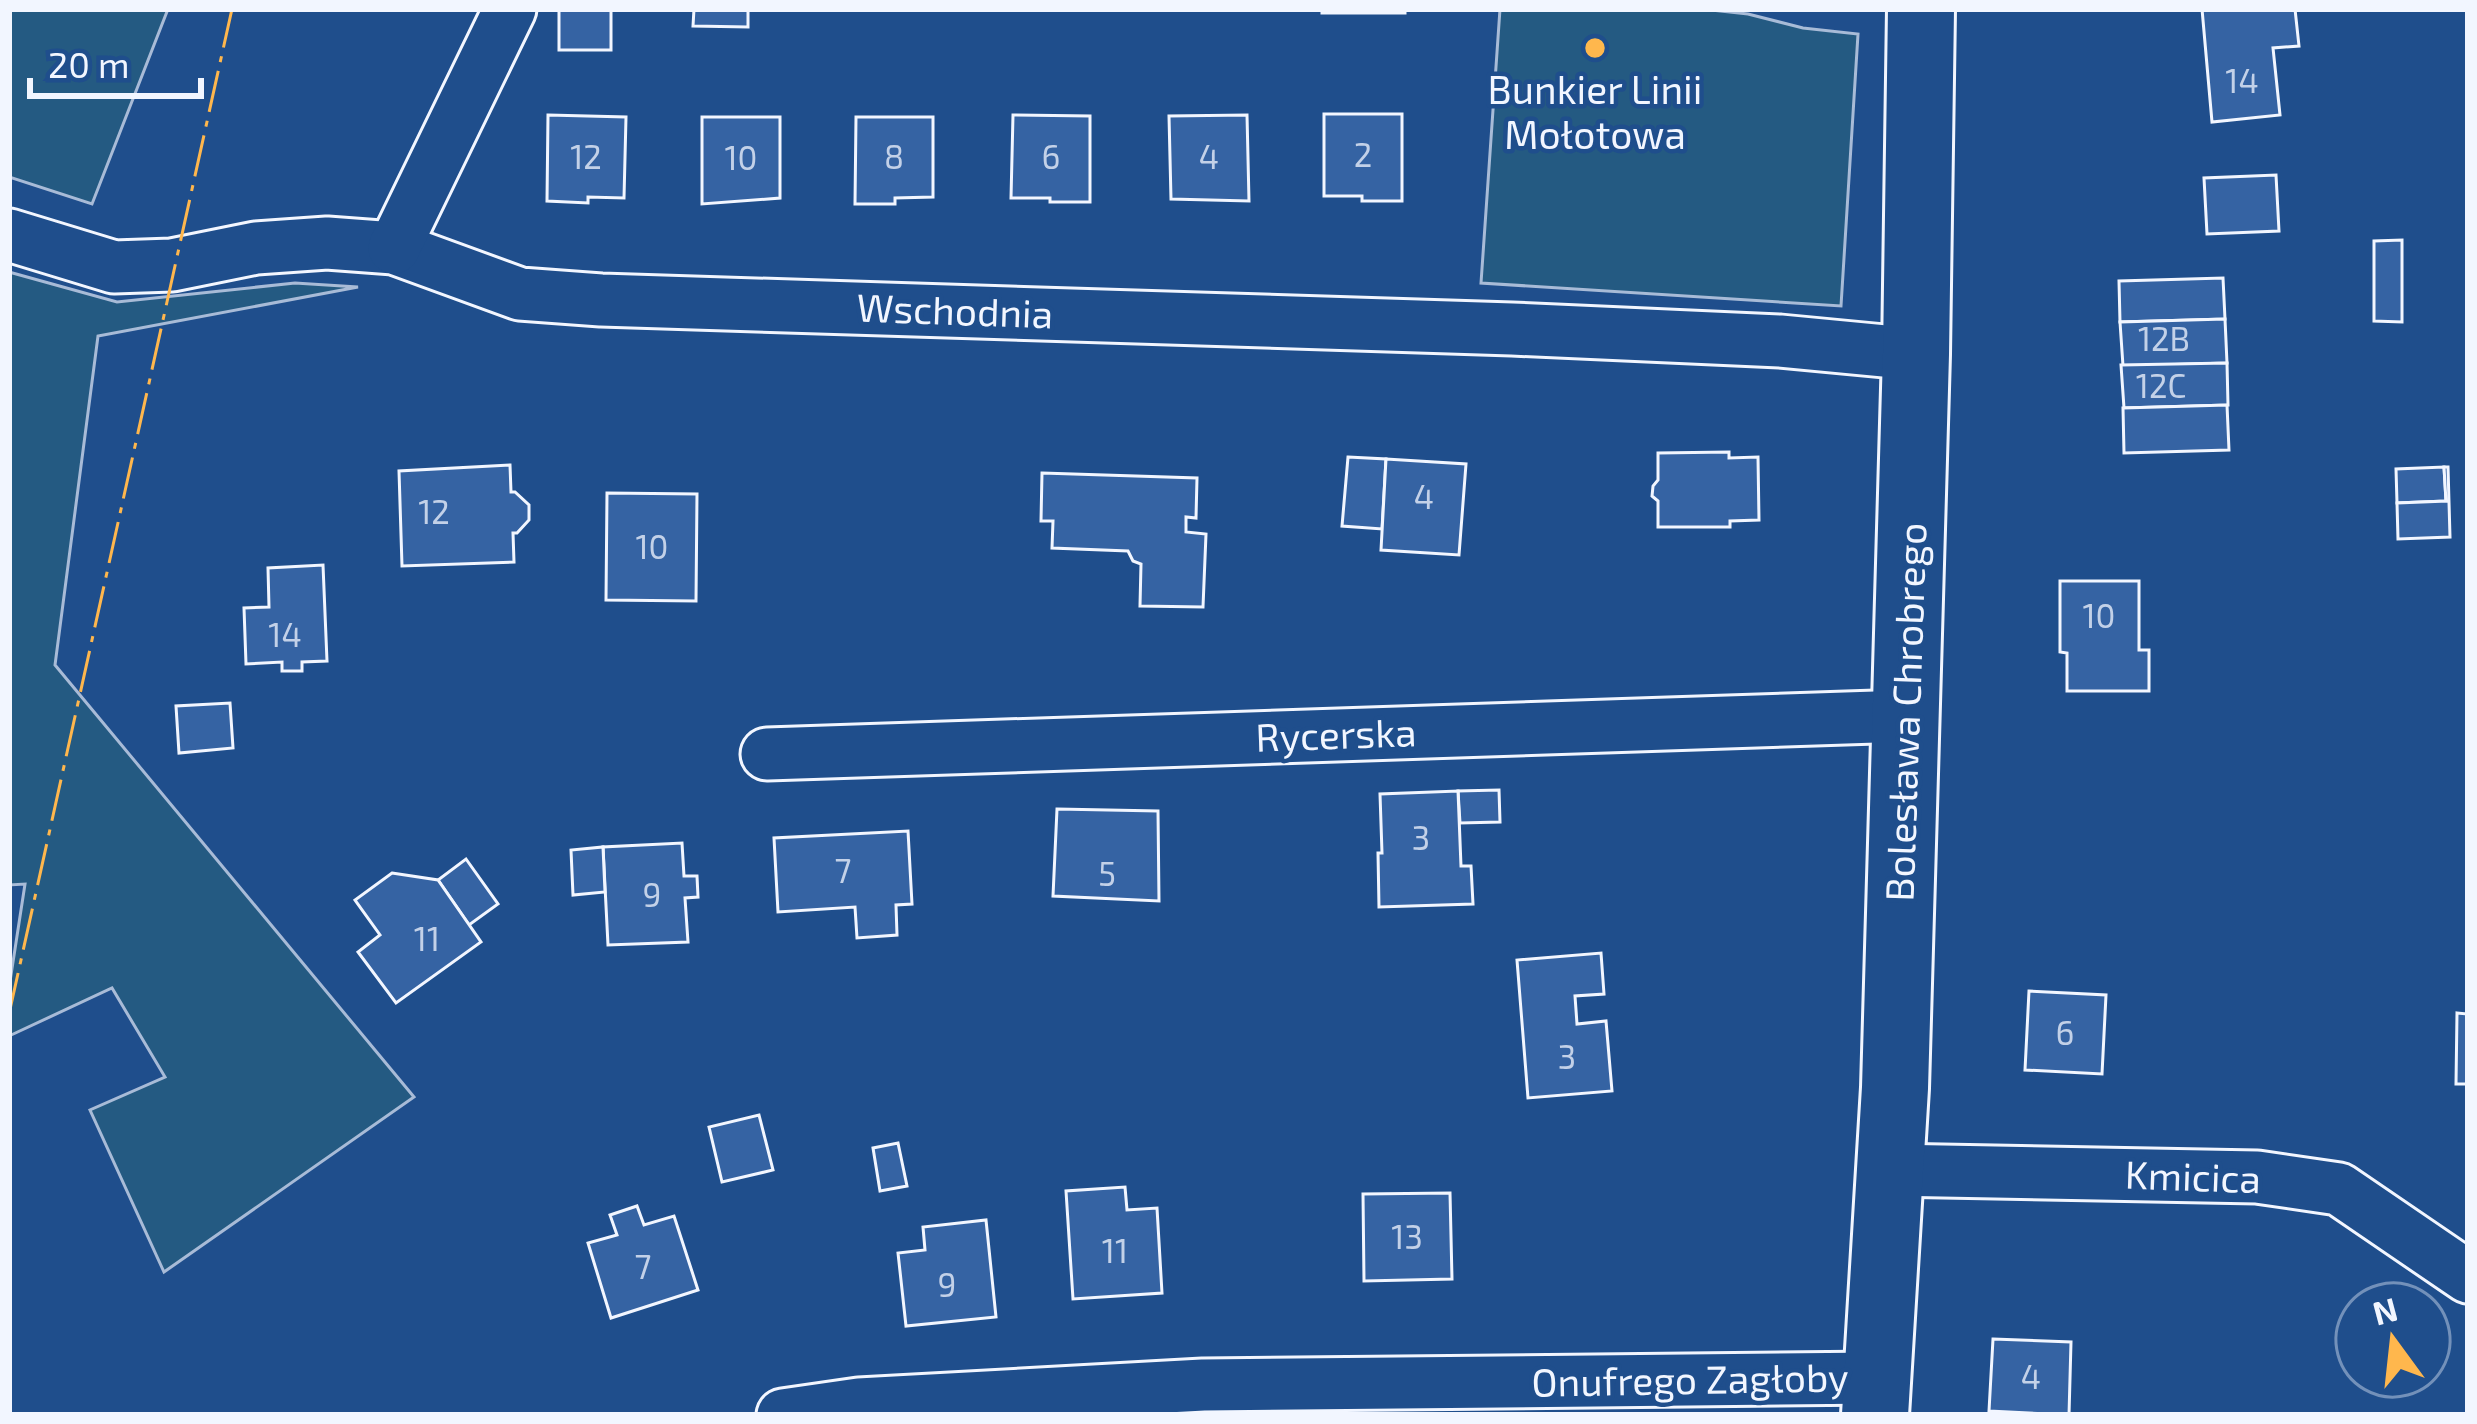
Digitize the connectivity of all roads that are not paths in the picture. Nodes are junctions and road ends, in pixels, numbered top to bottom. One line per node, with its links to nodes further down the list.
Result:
1 (510, 9): 4 (street)
2 (1921, 9): 5 (street, Bolesława Chrobrego)
3 (9, 235): 4 (street, Wschodnia)
4 (394, 248): 5 (street, Wschodnia)
5 (1916, 354): 6 (street, Bolesława Chrobrego)
6 (1906, 716): 7 (street, Rycerska); 8 (street, Bolesława Chrobrego)
7 (767, 754)
8 (1890, 1170): 9 (street, Kmicica); 10 (street, Bolesława Chrobrego)
9 (2468, 1277)
10 (1877, 1396): 11 (street, Onufrego Zagłoby)
11 (783, 1415)

